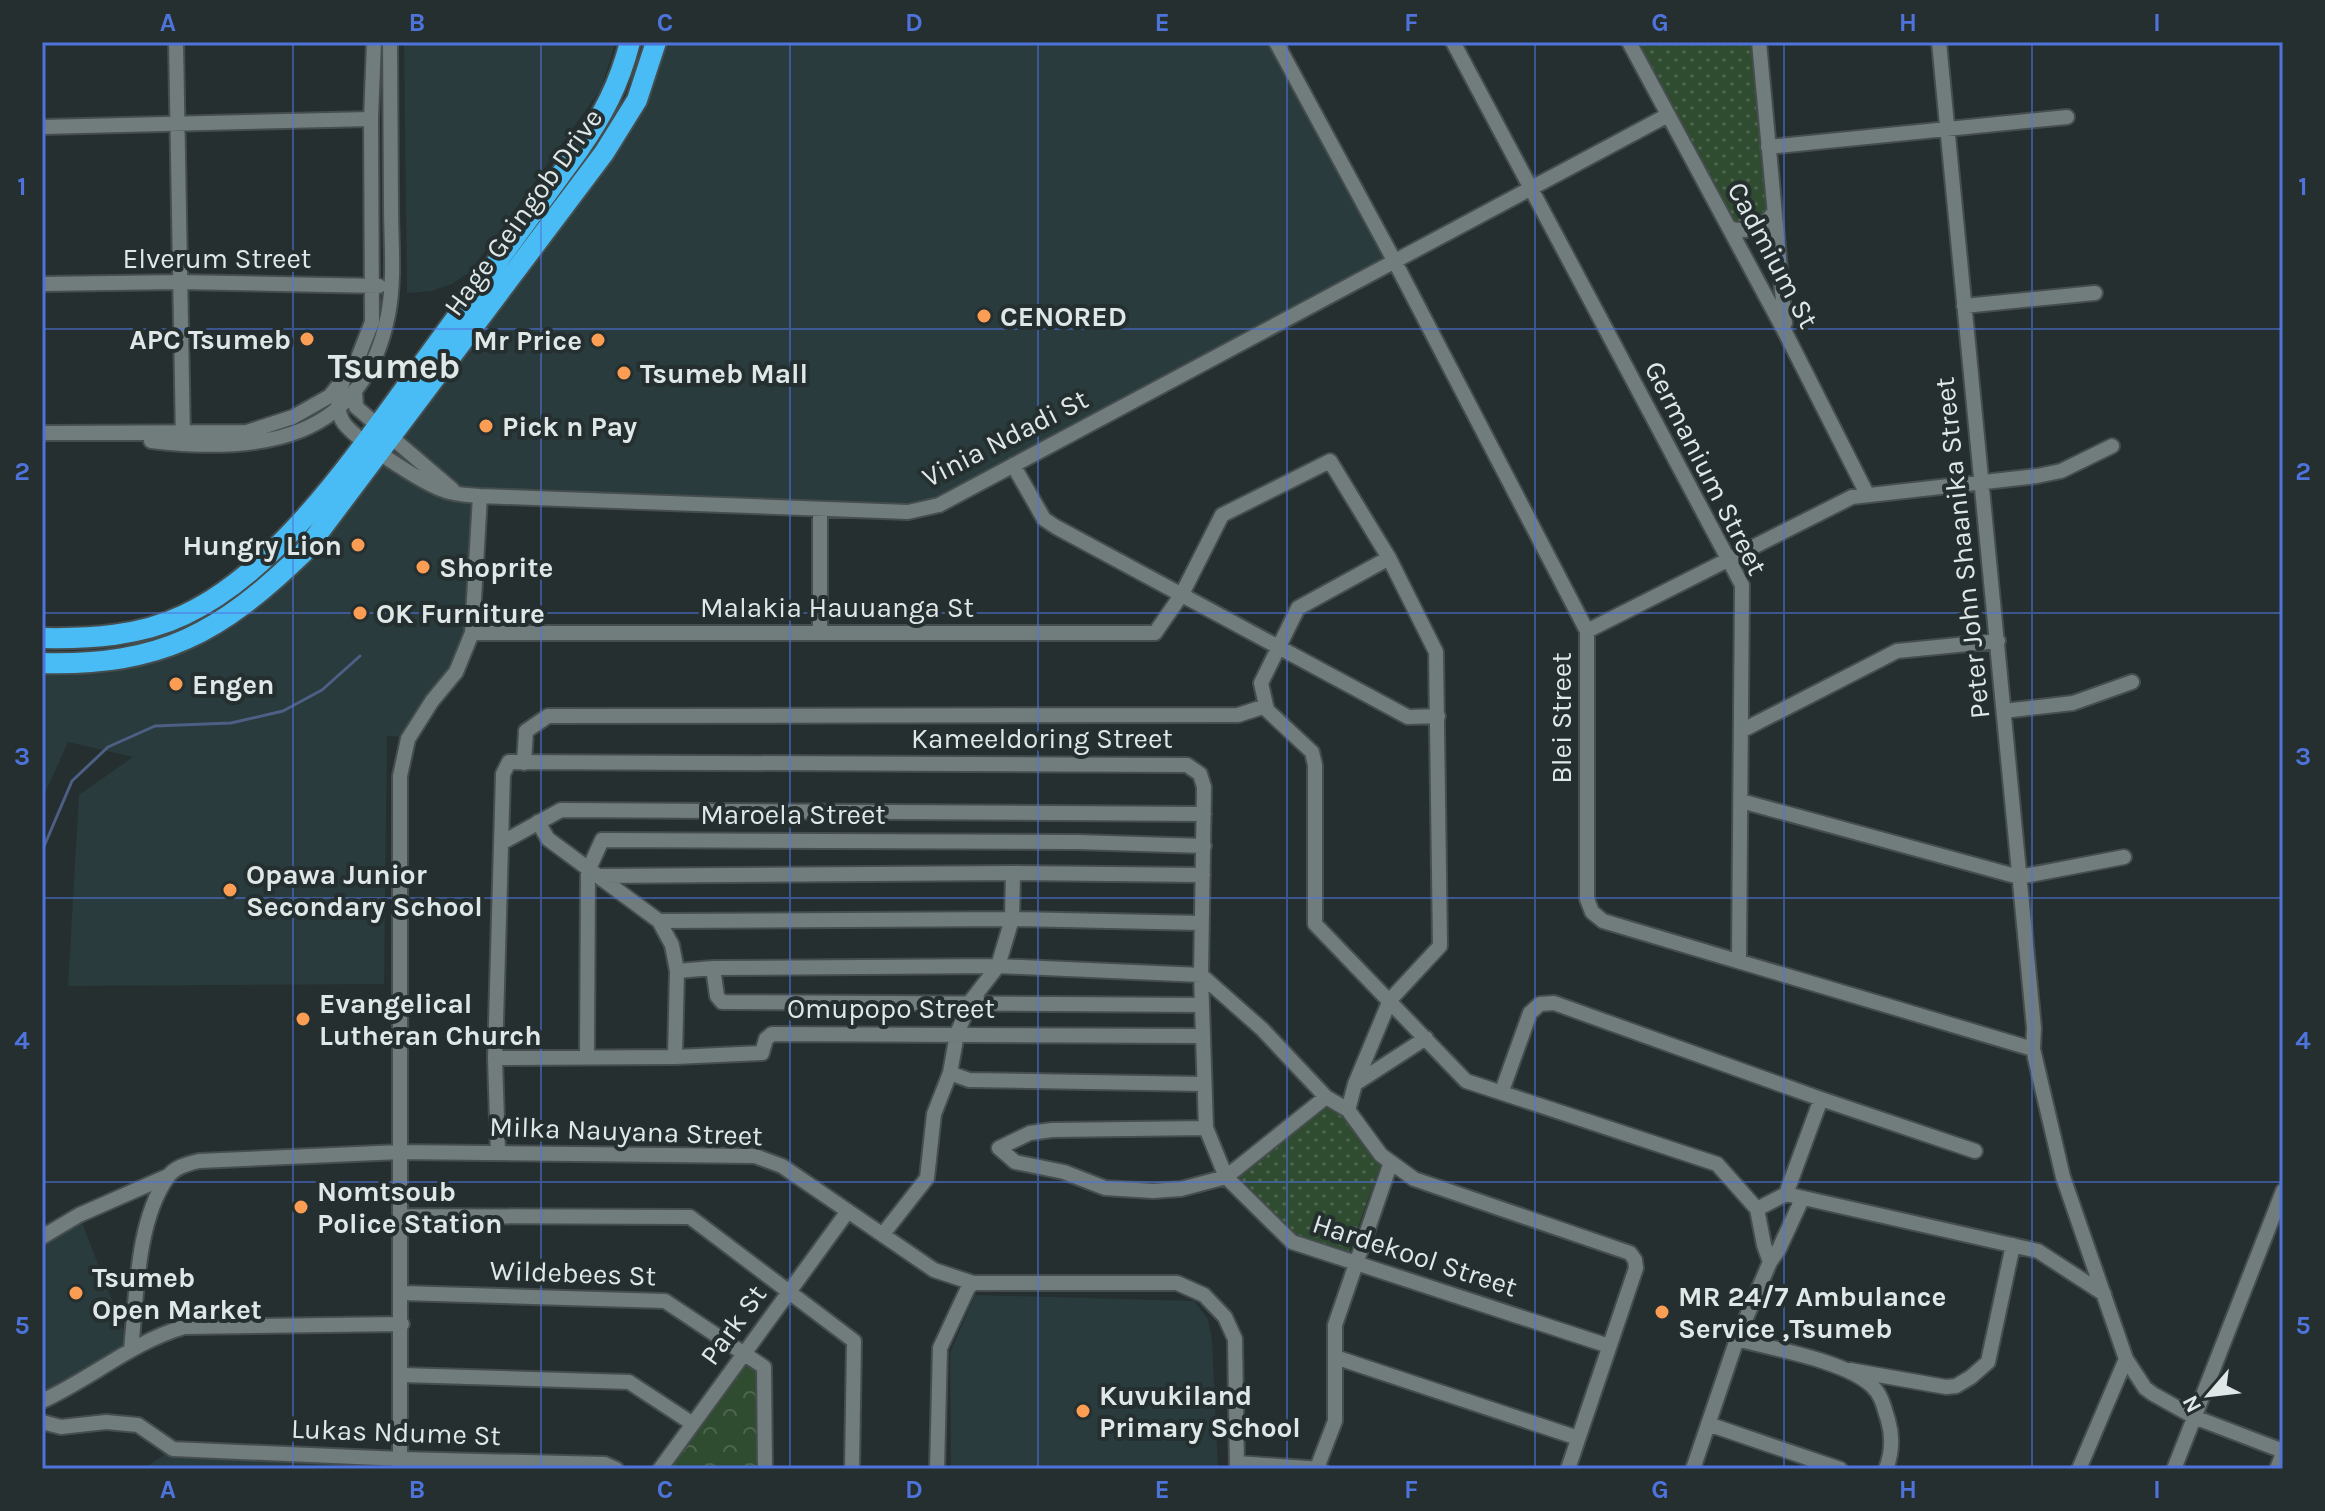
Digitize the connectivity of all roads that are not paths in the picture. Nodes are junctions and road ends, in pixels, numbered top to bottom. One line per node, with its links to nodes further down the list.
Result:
1 (176, 42): 14 (street)
2 (374, 42): 13 (street)
3 (390, 42): 25 (street)
4 (630, 42): 33 (highway, Hage Geingob Drive)
5 (656, 42): 33 (highway, Hage Geingob Drive)
6 (1276, 42): 21 (street, Blei Street)
7 (1453, 42): 18 (street, Germanium Street)
8 (1629, 42): 11 (street, Cadmium St)
9 (1759, 42): 17 (street)
10 (1939, 42): 16 (street, Peter John Shaanika Street)
11 (1668, 115): 18 (street, Vinia Ndadi St); 20 (street, Cadmium St)
12 (2067, 117): 16 (street)
13 (371, 119): 14 (street); 24 (street)
14 (176, 123): 15 (street); 22 (street)
15 (42, 127)
16 (1947, 129): 17 (street); 27 (street, Peter John Shaanika Street)
17 (1768, 147): 19 (street)
18 (1532, 189): 21 (street, Vinia Ndadi St); 42 (street, Germanium Street)
19 (1774, 212): 20 (street); 28 (street)
20 (1729, 228): 28 (street, Cadmium St)
21 (1395, 262): 36 (street, Vinia Ndadi St); 44 (street, Blei Street)
22 (180, 282): 23 (street, Elverum Street); 24 (street, Elverum Street); 34 (street)
23 (42, 284)
24 (372, 286): 25 (street, Elverum Street); 29 (street)
25 (392, 286): 29 (street)
26 (2095, 293): 27 (street)
27 (1964, 306): 37 (street, Peter John Shaanika Street)
28 (1785, 332): 38 (street, Cadmium St)
29 (344, 400): 30 (street); 31 (street); 33 (street); 34 (street)
30 (319, 422): 31 (street); 34 (street)
31 (343, 422): 33 (street)
32 (42, 433): 34 (street)
33 (379, 438): 39 (street, Vinia Ndadi St); 47 (highway, Hage Geingob Drive); 50 (highway, Hage Geingob Drive)
34 (183, 439)
35 (2112, 446): 37 (street)
36 (1013, 465): 40 (street, Vinia Ndadi St); 43 (street)
37 (1981, 483): 38 (street); 48 (street, Peter John Shaanika Street)
38 (1867, 494): 42 (street)
39 (480, 496): 40 (street, Vinia Ndadi St); 45 (street)
40 (820, 510): 46 (street)
41 (1389, 558): 43 (street); 49 (street); 54 (street)
42 (1729, 561): 44 (street); 55 (street, Germanium Street)
43 (1182, 594): 46 (street, Malakia Hauuanga St); 49 (street)
44 (1587, 631): 70 (street, Blei Street)
45 (472, 633): 46 (street, Malakia Hauuanga St); 94 (street)
46 (820, 633)
47 (42, 638)
48 (1998, 641): 53 (street, Peter John Shaanika Street); 55 (street)
49 (1278, 646): 52 (street); 54 (street)
50 (42, 663)
51 (2132, 682): 53 (street)
52 (1266, 706): 56 (street); 75 (street)
53 (2004, 711): 66 (street, Peter John Shaanika Street)
54 (1438, 716): 75 (street)
55 (1741, 731): 57 (street, Germanium Street)
56 (524, 763): 58 (street, Kameeldoring Street); 60 (street)
57 (1741, 801): 66 (street); 70 (street, Germanium Street)
58 (1204, 814): 59 (street); 61 (street, Kameeldoring Street)
59 (538, 822): 60 (street); 63 (street)
60 (503, 842): 84 (street)
61 (1204, 846): 63 (street, Maroela Street); 65 (street, Kameeldoring Street)
62 (2124, 857): 66 (street)
63 (593, 873): 64 (street); 68 (street); 82 (street)
64 (1013, 873): 65 (street); 67 (street)
65 (1203, 875): 69 (street, Kameeldoring Street)
66 (2019, 877): 81 (street, Peter John Shaanika Street)
67 (1012, 919): 68 (street); 69 (street); 71 (street)
68 (659, 921): 73 (street)
69 (1201, 923): 74 (street, Kameeldoring Street)
70 (1739, 960): 81 (street, Blei Street)
71 (998, 966): 72 (street); 74 (street); 76 (street)
72 (713, 968): 73 (street); 76 (street)
73 (677, 971): 83 (street)
74 (1201, 975): 77 (street, Kameeldoring Street); 89 (street)
75 (1390, 1000): 80 (street); 87 (street)
76 (970, 1002): 77 (street); 78 (street)
77 (1202, 1005): 79 (street, Kameeldoring Street)
78 (957, 1034): 79 (street, Omupopo Street); 83 (street, Omupopo Street); 85 (street)
79 (1203, 1036): 86 (street, Kameeldoring Street)
80 (1426, 1038): 87 (street); 88 (street)
81 (2033, 1049): 113 (street, Peter John Shaanika Street)
82 (587, 1056): 83 (street, Omupopo Street); 84 (street, Omupopo Street)
83 (675, 1057)
84 (495, 1058): 95 (street)
85 (950, 1073): 86 (street); 105 (street)
86 (1203, 1084): 92 (street, Kameeldoring Street)
87 (1355, 1084): 91 (street)
88 (1502, 1091): 90 (street); 102 (street)
89 (1326, 1097): 91 (street); 98 (street)
90 (1821, 1099): 93 (street); 100 (street)
91 (1348, 1110): 96 (street)
92 (1206, 1128): 98 (street, Kameeldoring Street); 98 (street)
93 (1975, 1151)
94 (400, 1152): 95 (street, Milka Nauyana Street); 97 (street, Milka Nauyana Street); 104 (street)
95 (498, 1152): 103 (street, Milka Nauyana Street)
96 (1391, 1162): 108 (street); 116 (street)
97 (168, 1176): 106 (street); 117 (street)
98 (1226, 1177): 108 (street, Hardekool Street)
99 (2283, 1191): 124 (street)
100 (1786, 1194): 101 (street); 102 (street)
101 (1802, 1199): 107 (street); 109 (street)
102 (1757, 1209): 109 (street)
103 (848, 1211): 105 (street, Milka Nauyana Street); 111 (street, Park St)
104 (400, 1216): 111 (street); 112 (street)
105 (883, 1234): 110 (street, Milka Nauyana Street)
106 (42, 1237)
107 (2013, 1245): 113 (street); 121 (street)
108 (1356, 1262): 116 (street, Hardekool Street); 119 (street)
109 (1770, 1262): 115 (street)
110 (973, 1283): 131 (street, Milka Nauyana Street); 137 (street)
111 (789, 1292): 118 (street, Park St); 136 (street)
112 (402, 1293): 114 (street); 118 (street, Wildebees St)
113 (2104, 1294): 120 (street, Peter John Shaanika Street)
114 (402, 1324): 117 (street); 122 (street)
115 (1737, 1339): 121 (street); 127 (street)
116 (1609, 1346): 128 (street)
117 (131, 1349): 123 (street)
118 (745, 1353): 126 (street, Park St); 135 (street, Wildebees St)
119 (1335, 1357): 128 (street); 132 (street)
120 (2126, 1359): 124 (street, Peter John Shaanika Street); 142 (street)
121 (1850, 1370): 141 (street)
122 (402, 1375): 126 (street); 130 (street)
123 (42, 1401)
124 (2194, 1417): 129 (street, Peter John Shaanika Street); 143 (street)
125 (42, 1422): 130 (street, Lukas Ndume St)
126 (693, 1424): 134 (street, Park St)
127 (1708, 1424): 139 (street); 140 (street)
128 (1578, 1438): 138 (street)
129 (2283, 1452): 144 (street)
130 (400, 1464): 133 (street, Lukas Ndume St)
131 (1237, 1466): 132 (street)
132 (1319, 1468)
133 (616, 1469)
134 (660, 1469)
135 (765, 1469)
136 (852, 1469)
137 (937, 1469)
138 (1568, 1469)
139 (1693, 1469)
140 (1840, 1469)
141 (1886, 1469)
142 (2079, 1469)
143 (2174, 1469)
144 (2277, 1469)

